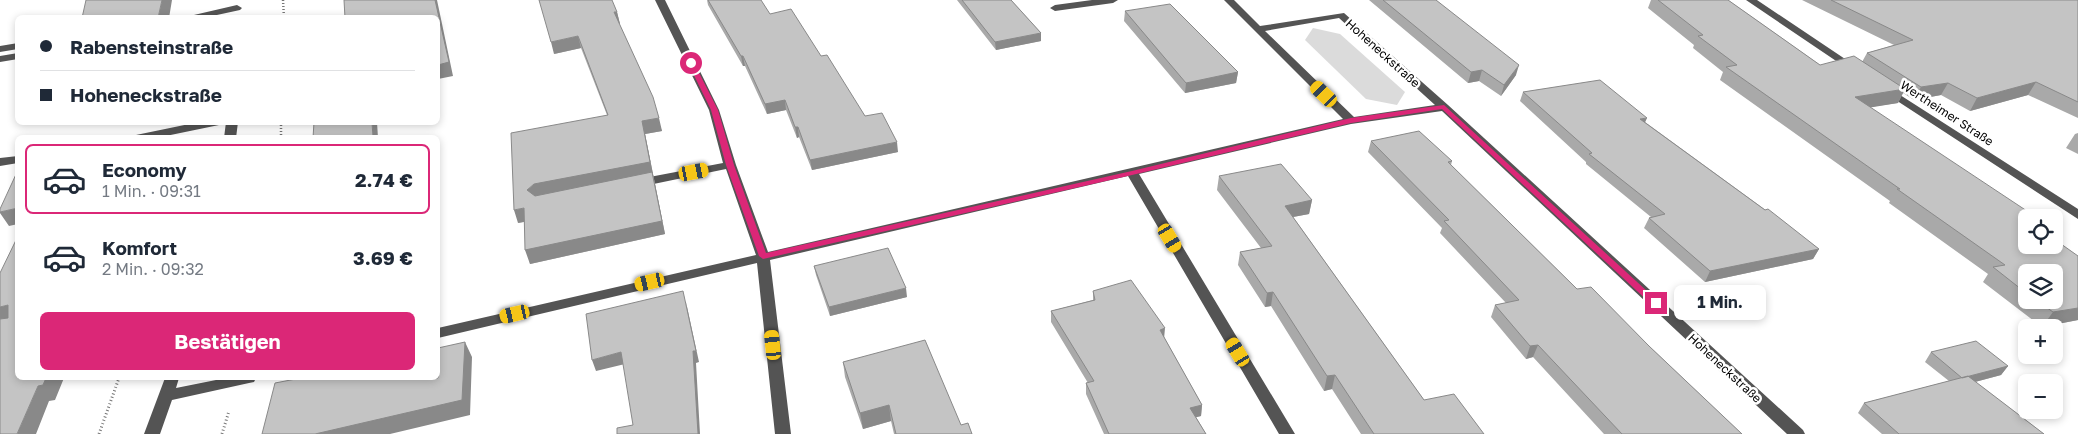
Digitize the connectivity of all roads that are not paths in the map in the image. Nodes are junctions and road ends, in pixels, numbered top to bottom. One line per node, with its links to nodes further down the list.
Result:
1 (660, 0): 19 (street)
2 (1113, 0): 5 (street)
3 (1230, 0): 8 (street)
4 (1751, 0): 22 (street, Wertheimer Straße)
5 (1054, 8)
6 (236, 12): 7 (street)
7 (210, 15)
8 (1257, 29): 13 (street, Hoheneckstraße); 14 (street)
9 (15, 46): 10 (street)
10 (0, 49)
11 (15, 56): 12 (street)
12 (0, 59)
13 (1444, 107): 14 (street); 31 (street, Hoheneckstraße)
14 (1351, 121): 20 (street)
15 (203, 125): 16 (street)
16 (152, 135)
17 (15, 160): 18 (street)
18 (0, 162)
19 (730, 165): 21 (street); 23 (street)
20 (1132, 173): 23 (street); 30 (street)
21 (626, 186)
22 (2078, 216)
23 (763, 256): 24 (street); 29 (street)
24 (440, 333)
25 (171, 380): 27 (street)
26 (240, 380): 27 (street)
27 (166, 396): 28 (street)
28 (152, 434)
29 (784, 434)
30 (1287, 434)
31 (1797, 434)

